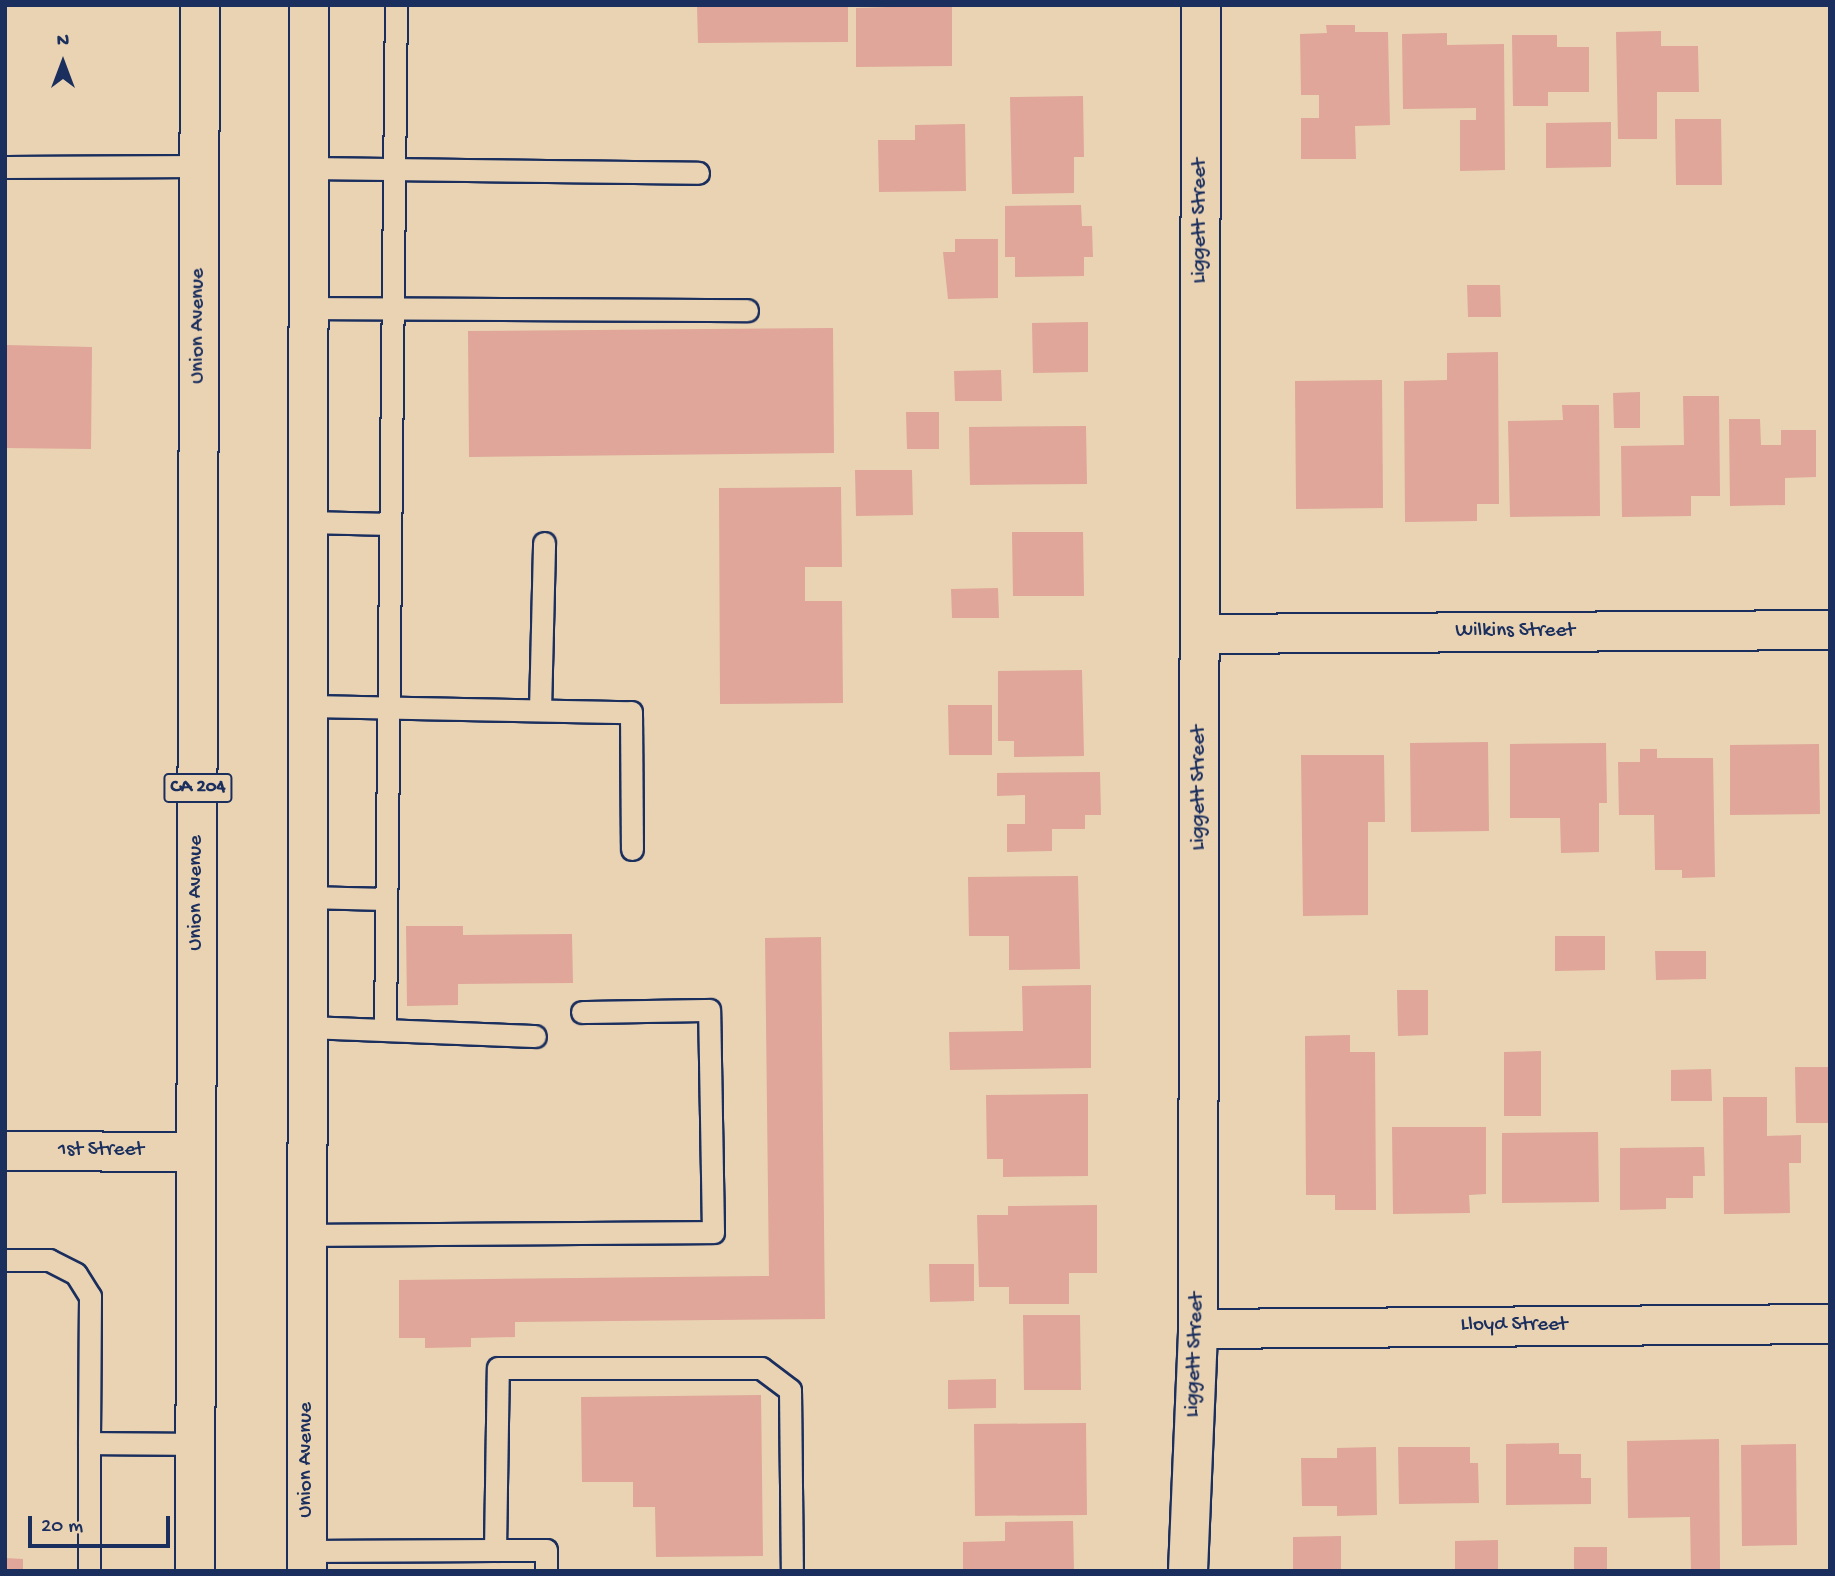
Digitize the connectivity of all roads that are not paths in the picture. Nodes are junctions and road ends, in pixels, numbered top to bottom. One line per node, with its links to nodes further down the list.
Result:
1 (201, 5): 5 (main road, Union Avenue / CA 204)
2 (309, 5): 7 (main road, Union Avenue)
3 (396, 5): 8 (lane)
4 (1201, 5): 17 (main road, Liggett Street)
5 (200, 166): 6 (lane); 29 (main road, Union Avenue / CA 204)
6 (5, 167)
7 (309, 168): 8 (lane); 11 (main road, Union Avenue)
8 (395, 170): 9 (lane); 10 (lane)
9 (698, 173)
10 (394, 306): 11 (lane); 12 (lane); 14 (lane)
11 (308, 308): 13 (main road, Union Avenue)
12 (747, 310)
13 (307, 522): 14 (lane); 18 (main road, Union Avenue)
14 (390, 524): 19 (lane)
15 (544, 543): 20 (lane)
16 (1830, 630): 17 (main road, Wilkins Street)
17 (1200, 634): 33 (main road, Liggett Street)
18 (307, 706): 19 (lane); 22 (main road, Union Avenue)
19 (387, 708): 20 (lane); 23 (lane)
20 (540, 710): 21 (lane)
21 (632, 849)
22 (307, 897): 23 (lane); 25 (main road, Union Avenue)
23 (385, 899): 26 (lane)
24 (582, 1012): 30 (lane)
25 (306, 1027): 26 (lane); 30 (main road, Union Avenue)
26 (384, 1030): 27 (lane)
27 (535, 1036)
28 (5, 1151): 29 (main road, 1st Street)
29 (196, 1152): 35 (main road, Union Avenue / CA 204)
30 (306, 1235): 37 (main road, Union Avenue)
31 (5, 1260): 34 (lane)
32 (1830, 1324): 33 (main road, Lloyd Street)
33 (1198, 1329): 42 (main road, Liggett Street)
34 (89, 1443): 35 (lane); 38 (lane)
35 (195, 1444): 39 (main road, Union Avenue / CA 204)
36 (495, 1550): 37 (lane); 40 (lane); 41 (lane)
37 (307, 1561)
38 (89, 1571)
39 (195, 1571)
40 (546, 1571)
41 (792, 1571)
42 (1188, 1571)

